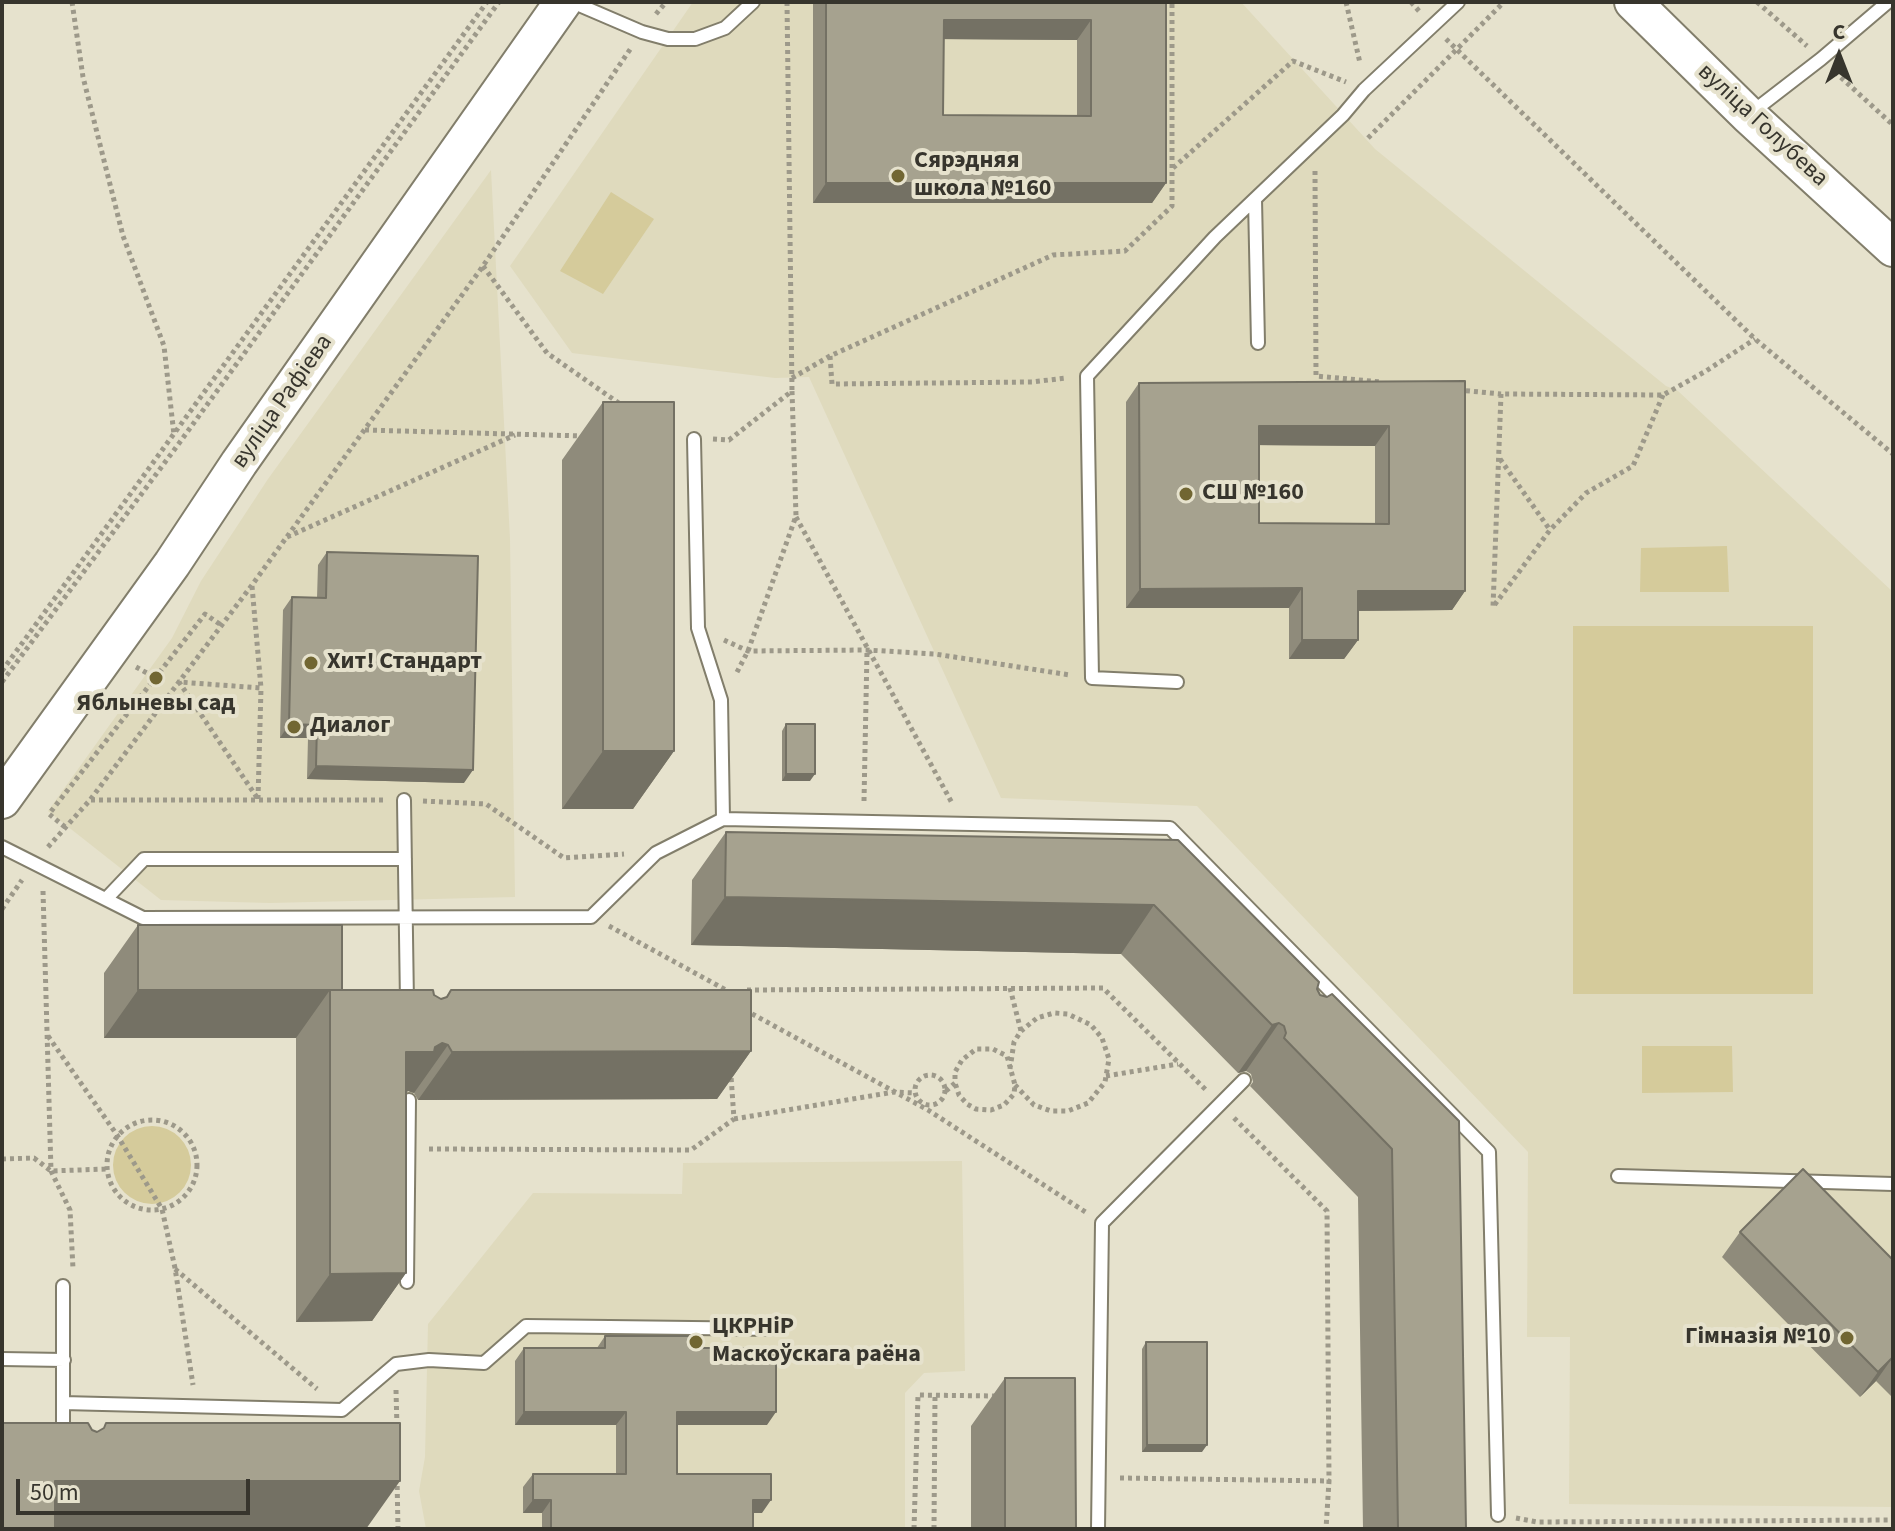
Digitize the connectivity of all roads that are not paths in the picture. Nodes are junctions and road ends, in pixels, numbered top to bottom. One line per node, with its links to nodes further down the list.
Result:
1 (563, 2): 13 (main road, вуліца Рафіева)
2 (572, 2): 3 (lane)
3 (753, 2)
4 (1458, 2): 8 (lane)
5 (1633, 2): 7 (main road, вуліца Голубева)
6 (1888, 2): 7 (lane)
7 (1748, 115): 9 (main road, вуліца Голубева)
8 (1255, 199): 10 (lane); 12 (lane)
9 (1893, 248)
10 (1258, 343)
11 (694, 439): 15 (lane)
12 (1177, 682)
13 (2, 800)
14 (404, 800): 17 (lane)
15 (723, 819): 19 (lane); 20 (lane)
16 (2, 847): 18 (lane)
17 (405, 859): 18 (lane); 19 (lane)
18 (106, 899): 19 (lane)
19 (406, 917): 22 (lane)
20 (1335, 994): 21 (lane); 34 (lane)
21 (1324, 1004)
22 (407, 1023)
23 (1244, 1080): 35 (lane)
24 (409, 1100): 27 (lane)
25 (1618, 1176): 26 (lane)
26 (1893, 1184)
27 (407, 1282)
28 (63, 1286): 31 (lane)
29 (775, 1329): 32 (lane)
30 (2, 1359): 31 (lane)
31 (64, 1360): 32 (lane)
32 (63, 1403): 33 (lane)
33 (63, 1444)
34 (1498, 1515)
35 (1098, 1529)

